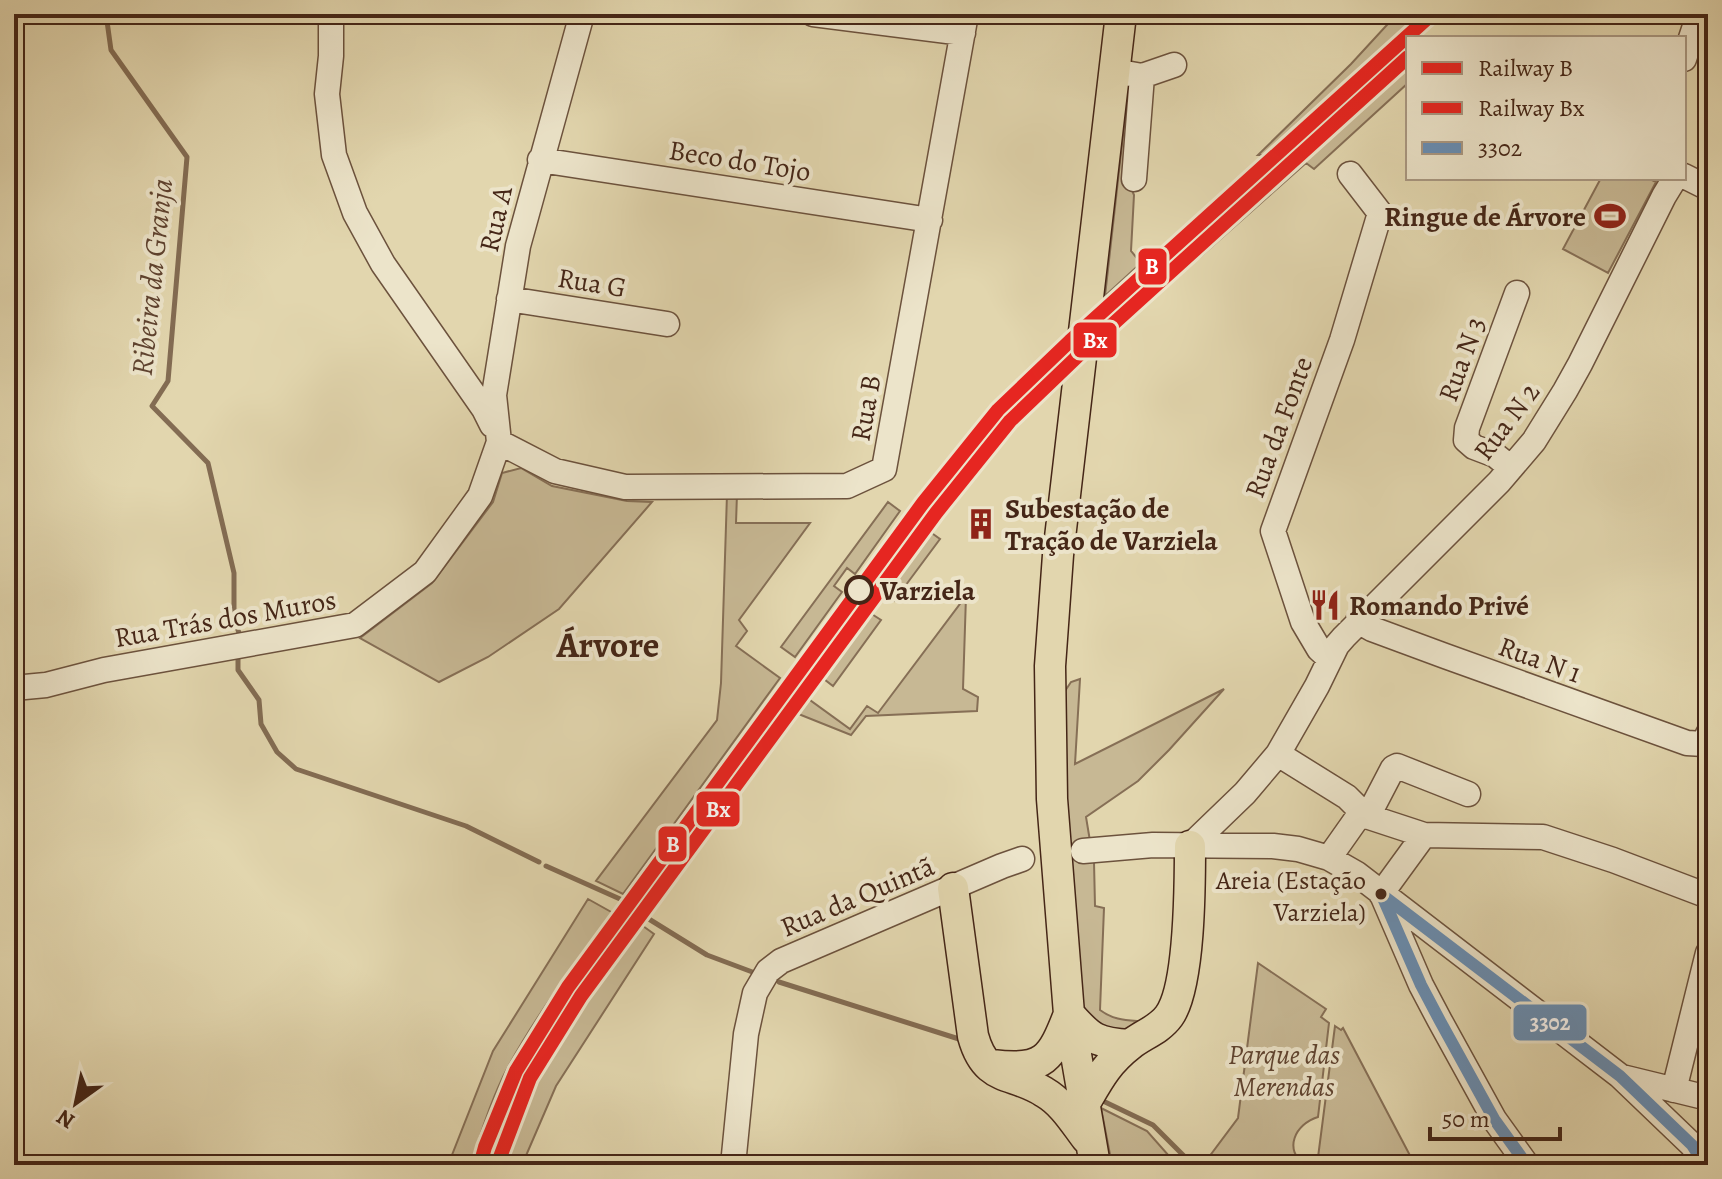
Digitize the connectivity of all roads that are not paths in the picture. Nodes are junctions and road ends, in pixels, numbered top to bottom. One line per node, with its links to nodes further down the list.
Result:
1 (331, 14): 20 (street)
2 (582, 14): 10 (street, Rua A)
3 (813, 14): 6 (street)
4 (1121, 14): 9 (main road)
5 (1699, 14): 7 (street)
6 (964, 23): 16 (street, Rua B)
7 (1686, 53)
8 (1174, 65): 9 (street)
9 (1128, 74): 13 (street); 38 (main road)
10 (540, 160): 16 (street, Beco do Tojo); 18 (street, Rua A)
11 (1350, 174): 23 (street, Rua da Fonte)
12 (1686, 177): 15 (street)
13 (1134, 179)
14 (1674, 180): 21 (street, Rua N 2)
15 (1708, 188)
16 (930, 220): 20 (street, Rua B)
17 (1517, 293): 21 (street, Rua N 3)
18 (509, 299): 19 (street, Rua G); 20 (street, Rua A)
19 (667, 324)
20 (499, 442): 24 (street, Rua Trás dos Muros)
21 (1511, 468): 22 (street, Rua N 2)
22 (1358, 621): 23 (street, Rua N 2); 25 (street, Rua N 1)
23 (1330, 659): 26 (street)
24 (14, 688)
25 (1706, 739)
26 (1278, 754): 28 (street); 30 (street)
27 (1468, 794): 28 (street)
28 (1364, 815): 29 (street); 32 (street)
29 (1424, 835): 35 (street); 36 (street)
30 (1190, 846): 31 (street); 32 (street); 39 (main road)
31 (1083, 851)
32 (1329, 858): 35 (street)
33 (1022, 859): 34 (street, Rua da Quintã)
34 (953, 888): 40 (main road); 46 (street, Rua da Quintã)
35 (1381, 894): 41 (street); 47 (street)
36 (1708, 896)
37 (1708, 953): 42 (street)
38 (1069, 1014): 39 (main road); 40 (main road); 44 (main road)
39 (1130, 1045): 44 (main road)
40 (987, 1065): 45 (main road)
41 (1620, 1076): 42 (street); 48 (street)
42 (1674, 1090): 43 (street)
43 (1708, 1098)
44 (1085, 1103): 45 (main road)
45 (1093, 1154)
46 (733, 1165)
47 (1527, 1165)
48 (1705, 1165)

